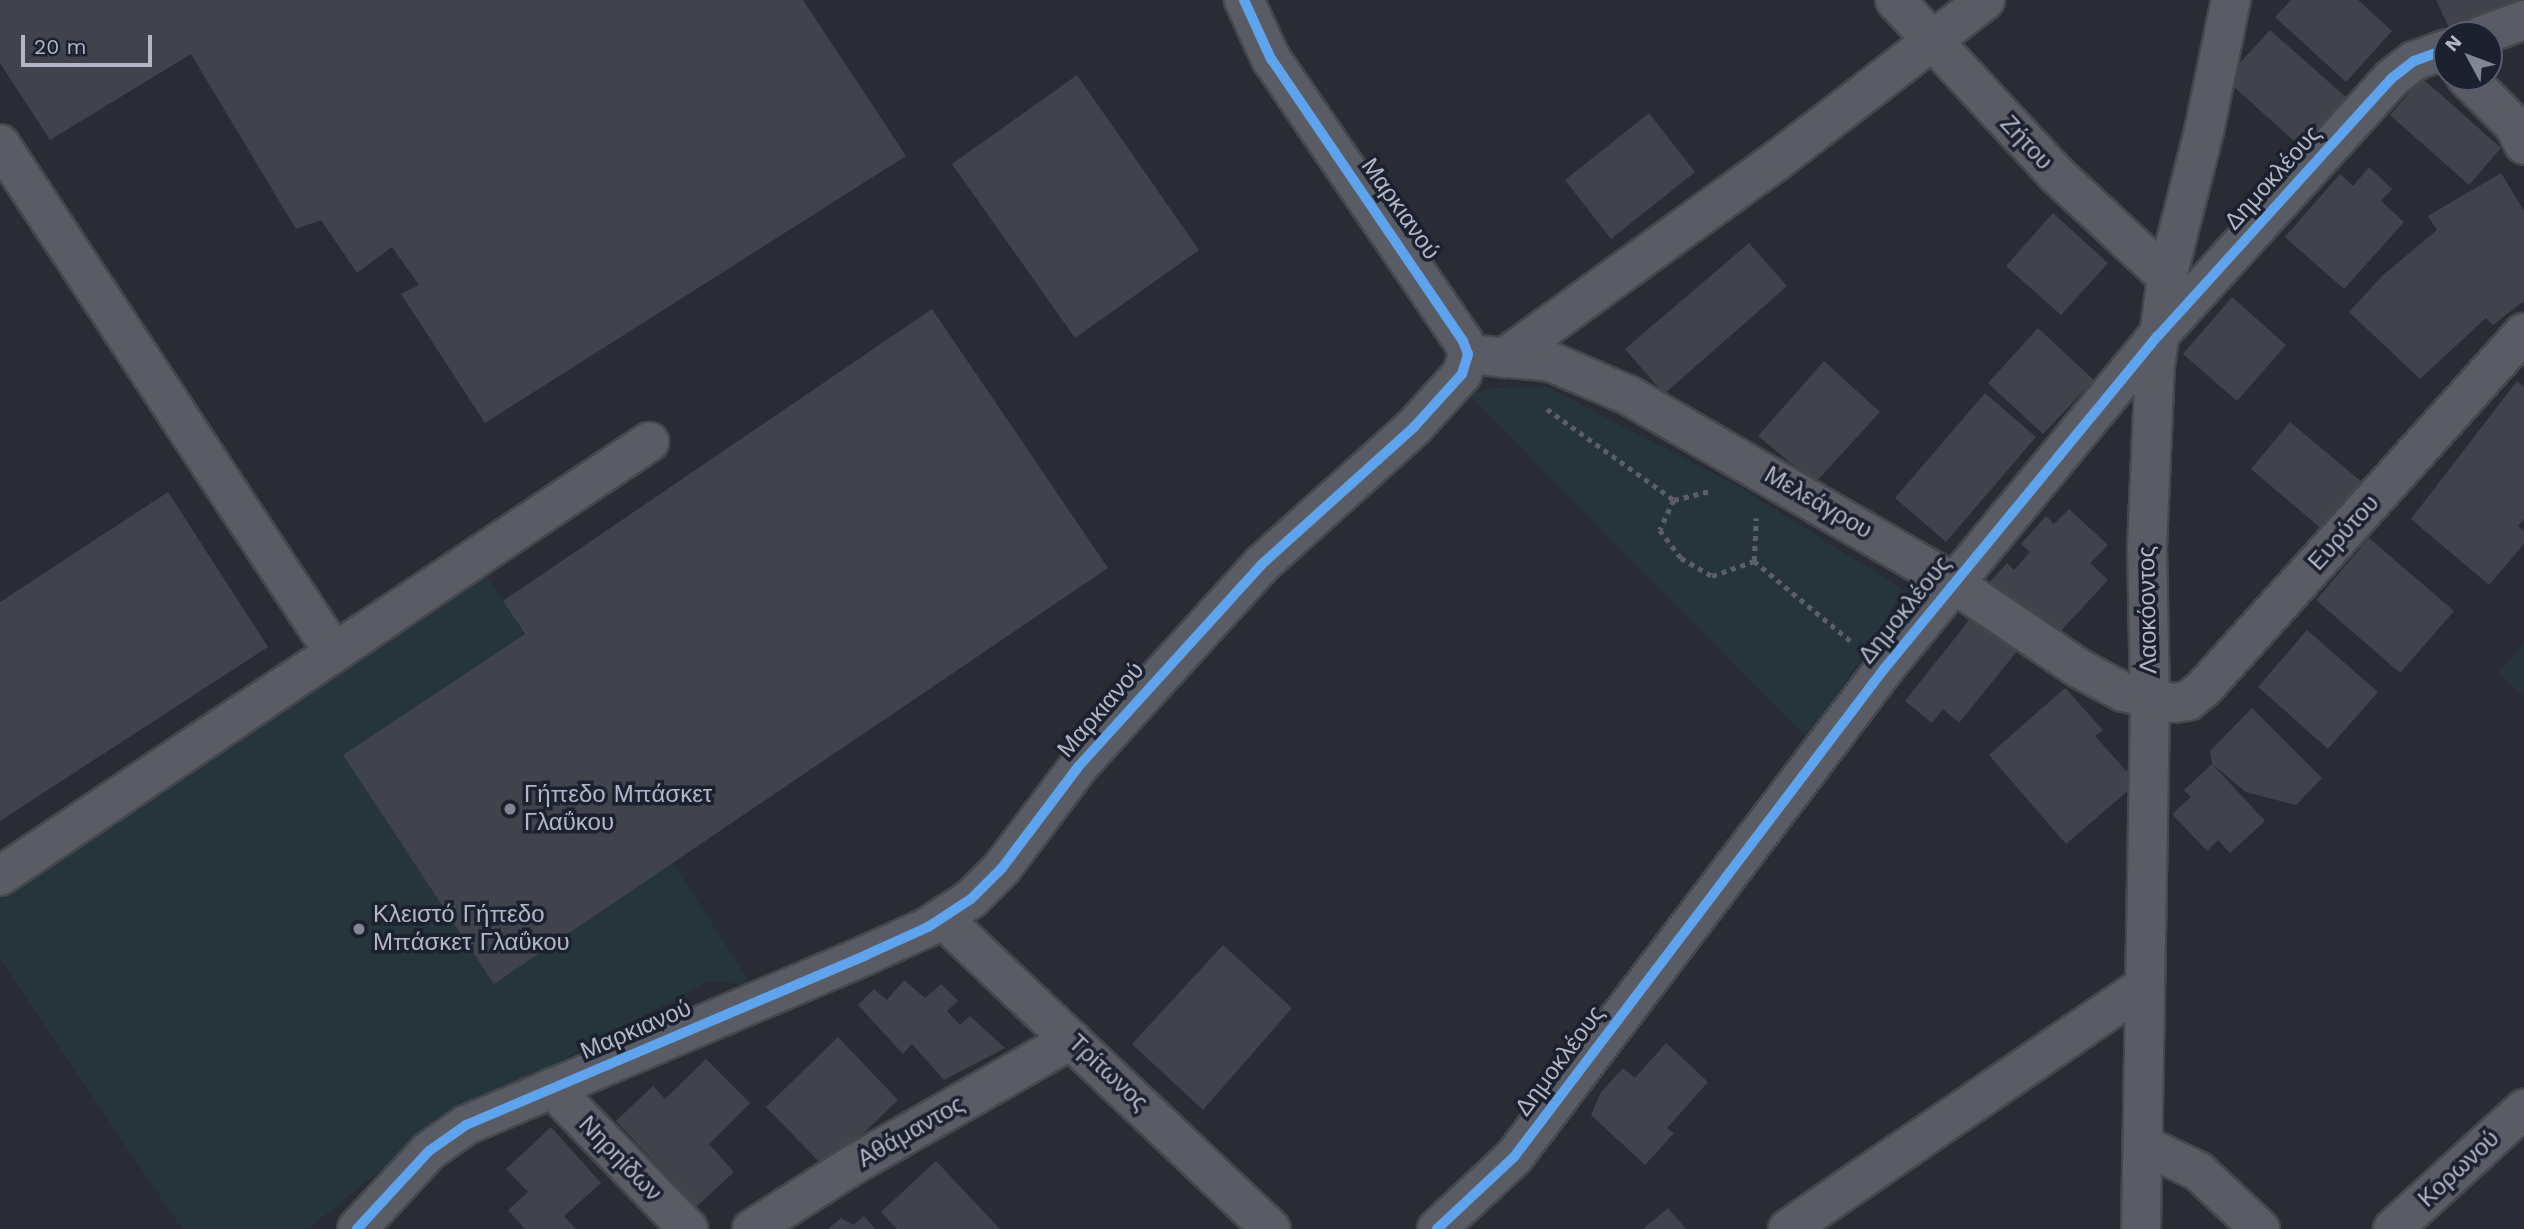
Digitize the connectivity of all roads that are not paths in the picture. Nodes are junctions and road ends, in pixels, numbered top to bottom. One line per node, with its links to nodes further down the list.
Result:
1 (1244, 0): 15 (street, Μαρκιανού)
2 (1895, 0): 7 (street, Ζήτου)
3 (1985, 0): 7 (street)
4 (2231, 0): 12 (street, Λαοκόοντος)
5 (2524, 20): 6 (street)
6 (2503, 28)
7 (1933, 43): 12 (street, Ζήτου); 15 (street)
8 (2433, 59): 14 (street, Δημοκλέους)
9 (2482, 91): 11 (street)
10 (0, 144): 18 (street)
11 (2524, 145)
12 (2167, 277): 14 (street, Λαοκόοντος)
13 (2524, 333): 19 (street, Ευρύτου)
14 (2158, 336): 17 (street, Δημοκλέους); 19 (street, Λαοκόοντος)
15 (1486, 356): 17 (street, Μελεάγρου); 21 (street, Μαρκιανού)
16 (649, 442): 18 (street)
17 (1953, 583): 19 (street, Μελεάγρου); 31 (street, Δημοκλέους)
18 (333, 650): 20 (street)
19 (2150, 701): 22 (street, Λαοκόοντος)
20 (0, 876)
21 (943, 919): 23 (street, Τρίτωνος); 24 (street, Μαρκιανού)
22 (2143, 987): 26 (street, Λαοκόοντος); 32 (street)
23 (1072, 1040): 29 (street, Αθάμαντος); 30 (street, Τρίτωνος)
24 (552, 1088): 27 (street, Μαρκιανού); 28 (street, Νηρηίδων)
25 (2524, 1109): 35 (street, Κορωνού)
26 (2143, 1145): 33 (street, Λαοκόοντος); 34 (street)
27 (357, 1229)
28 (688, 1229)
29 (752, 1229)
30 (1271, 1229)
31 (1437, 1229)
32 (1788, 1229)
33 (2141, 1229)
34 (2260, 1229)
35 (2393, 1229)

